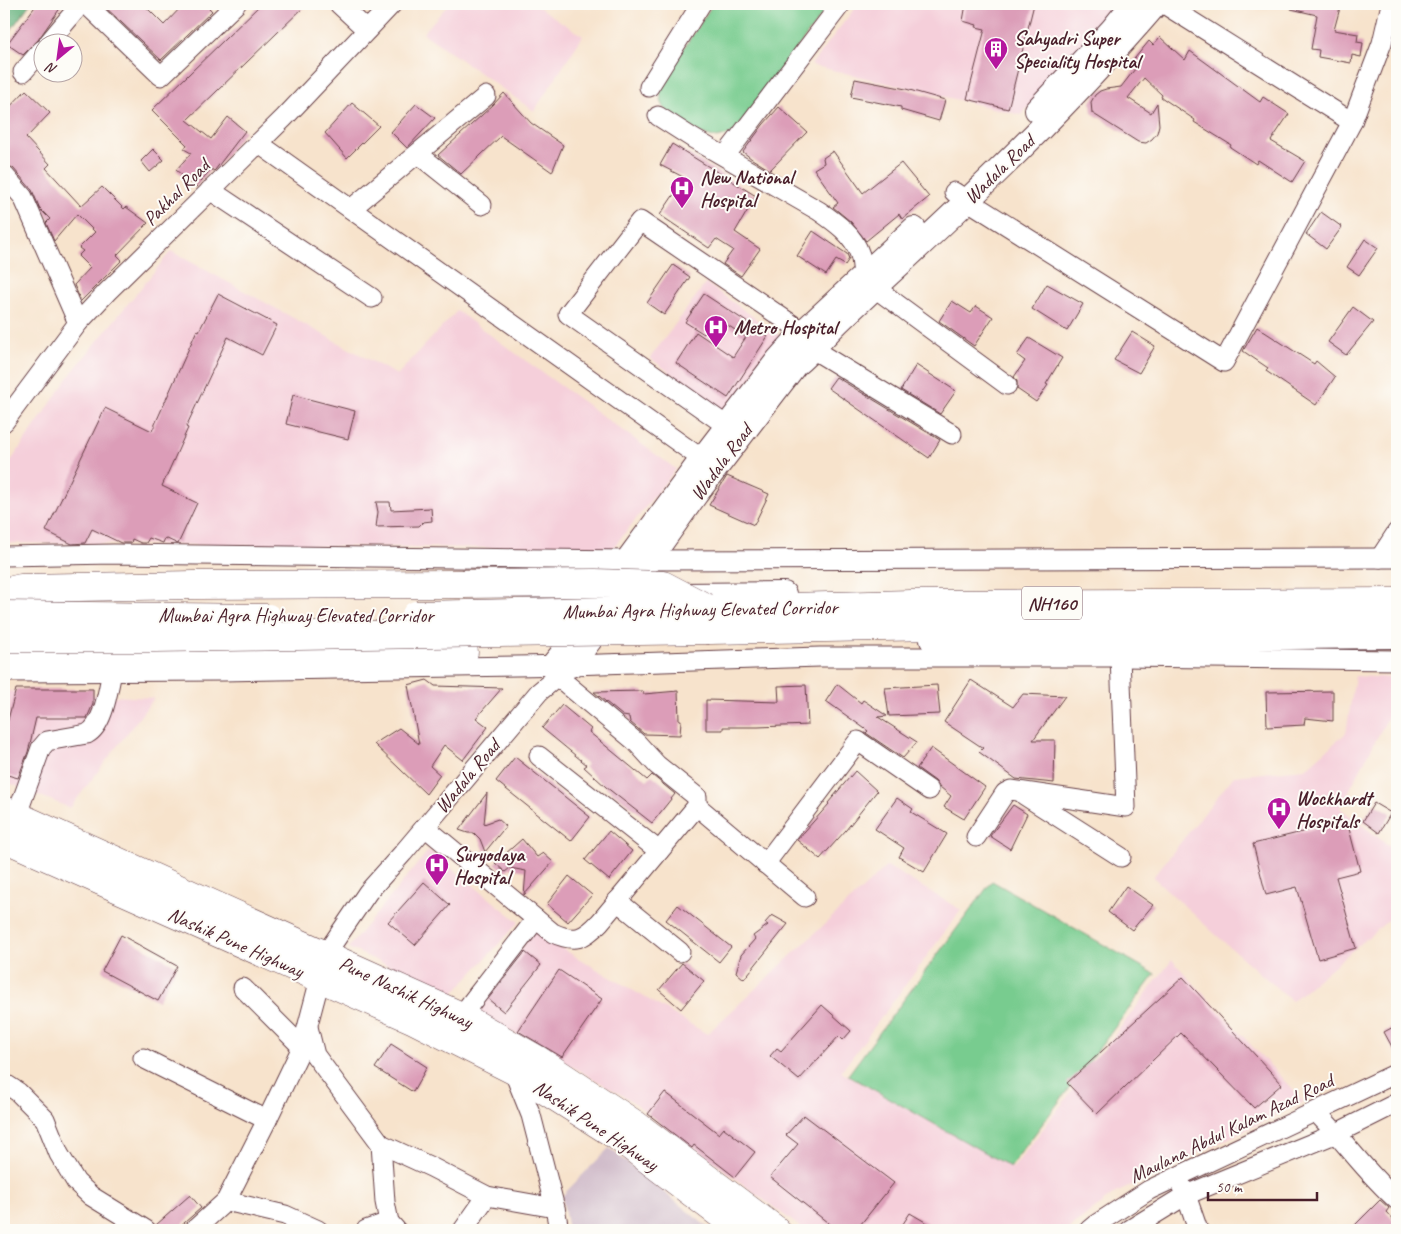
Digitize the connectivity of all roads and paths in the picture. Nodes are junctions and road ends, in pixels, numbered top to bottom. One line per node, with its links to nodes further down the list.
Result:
1 (81, 4): 13 (street)
2 (86, 4): 3 (street)
3 (236, 4)
4 (339, 4): 12 (street)
5 (392, 4): 12 (street, Pakhal Road)
6 (701, 4): 16 (street)
7 (840, 4): 22 (street)
8 (1133, 4): 25 (main road, Wadala Road)
9 (1156, 4): 25 (main road, Wadala Road)
10 (1164, 4): 19 (street)
11 (1391, 4): 19 (street)
12 (367, 30): 20 (street, Pakhal Road)
13 (57, 32)
14 (32, 62): 15 (street)
15 (24, 72)
16 (649, 87)
17 (486, 96): 21 (street)
18 (658, 116): 22 (street)
19 (1352, 122): 25 (street)
20 (258, 143): 24 (street, Pakhal Road); 27 (street)
21 (418, 154): 26 (street); 27 (street)
22 (725, 156): 28 (street)
23 (4, 175): 30 (street)
24 (210, 190): 29 (street); 30 (street, Pakhal Road)
25 (960, 196): 28 (main road, Wadala Road)
26 (482, 205)
27 (351, 209): 36 (street)
28 (869, 281): 31 (main road, Wadala Road); 32 (street)
29 (372, 298)
30 (78, 323): 33 (street, Pakhal Road)
31 (808, 341): 34 (main road, Wadala Road); 34 (street); 35 (street); 40 (main road, Wadala Road)
32 (1006, 386)
33 (4, 422)
34 (727, 426): 36 (main road, Wadala Road)
35 (952, 434)
36 (702, 459): 40 (main road, Wadala Road)
37 (1397, 532): 39 (street)
38 (4, 556): 40 (street)
39 (1389, 558): 40 (street)
40 (638, 560): 43 (main road)
41 (1397, 590): 43 (main road)
42 (4, 592): 47 (highway, bridge)
43 (613, 595): 44 (main road); 54 (main road)
44 (4, 599)
45 (1397, 602): 47 (highway, Mumbai Agra Highway Elevated Corridor / NH160)
46 (4, 615): 47 (highway, Mumbai Agra Highway Elevated Corridor, bridge)
47 (708, 620): 48 (highway, Mumbai Agra Highway Elevated Corridor / NH160); 50 (highway, Mumbai Agra Highway Elevated Corridor, bridge); 52 (highway, bridge)
48 (1397, 622)
49 (1397, 636): 54 (main road)
50 (4, 638)
51 (4, 646): 54 (main road)
52 (4, 651)
53 (1120, 657): 54 (street); 55 (street); 60 (street)
54 (569, 659): 57 (street); 61 (street); 63 (street, Wadala Road)
55 (1397, 660)
56 (4, 672): 57 (street)
57 (112, 672): 62 (street)
58 (539, 756): 65 (street)
59 (929, 790): 67 (street)
60 (1019, 791): 64 (street); 66 (street)
61 (697, 806): 65 (street); 67 (street)
62 (8, 822): 72 (highway, Pune Nashik Highway)
63 (425, 827): 70 (street); 72 (street, Wadala Road)
64 (976, 837)
65 (659, 851): 69 (street)
66 (1121, 857)
67 (765, 864): 68 (street)
68 (805, 897)
69 (617, 901): 70 (street); 71 (street)
70 (536, 919): 74 (street)
71 (680, 952)
72 (322, 967): 74 (highway, Pune Nashik Highway); 75 (street, Wadala Road); 78 (highway, Nashik Pune Highway)
73 (243, 988): 76 (street)
74 (461, 1016): 101 (highway, Pune Nashik Highway)
75 (307, 1024): 76 (street, Wadala Road); 85 (street)
76 (302, 1047): 83 (street, Wadala Road)
77 (143, 1058): 83 (street)
78 (513, 1070): 91 (street); 100 (highway, Nashik Pune Highway)
79 (1397, 1073): 82 (street, Maulana Abdul Kalam Azad Road)
80 (4, 1083): 94 (street)
81 (1397, 1103): 84 (street)
82 (1316, 1112): 84 (street); 86 (street, Maulana Abdul Kalam Azad Road)
83 (267, 1120): 90 (street, Wadala Road)
84 (1337, 1133): 88 (street); 89 (street)
85 (381, 1144): 87 (street); 92 (street)
86 (1176, 1177): 88 (street); 93 (street, Maulana Abdul Kalam Azad Road)
87 (487, 1196): 91 (street); 98 (street)
88 (1186, 1196): 102 (street); 103 (street)
89 (1397, 1200)
90 (226, 1201): 95 (street); 96 (street)
91 (555, 1208): 99 (street)
92 (393, 1226): 97 (street)
93 (1094, 1228)
94 (146, 1230)
95 (194, 1230)
96 (318, 1230)
97 (366, 1230)
98 (463, 1230)
99 (559, 1230)
100 (741, 1230)
101 (776, 1230)
102 (1129, 1230)
103 (1198, 1230)

